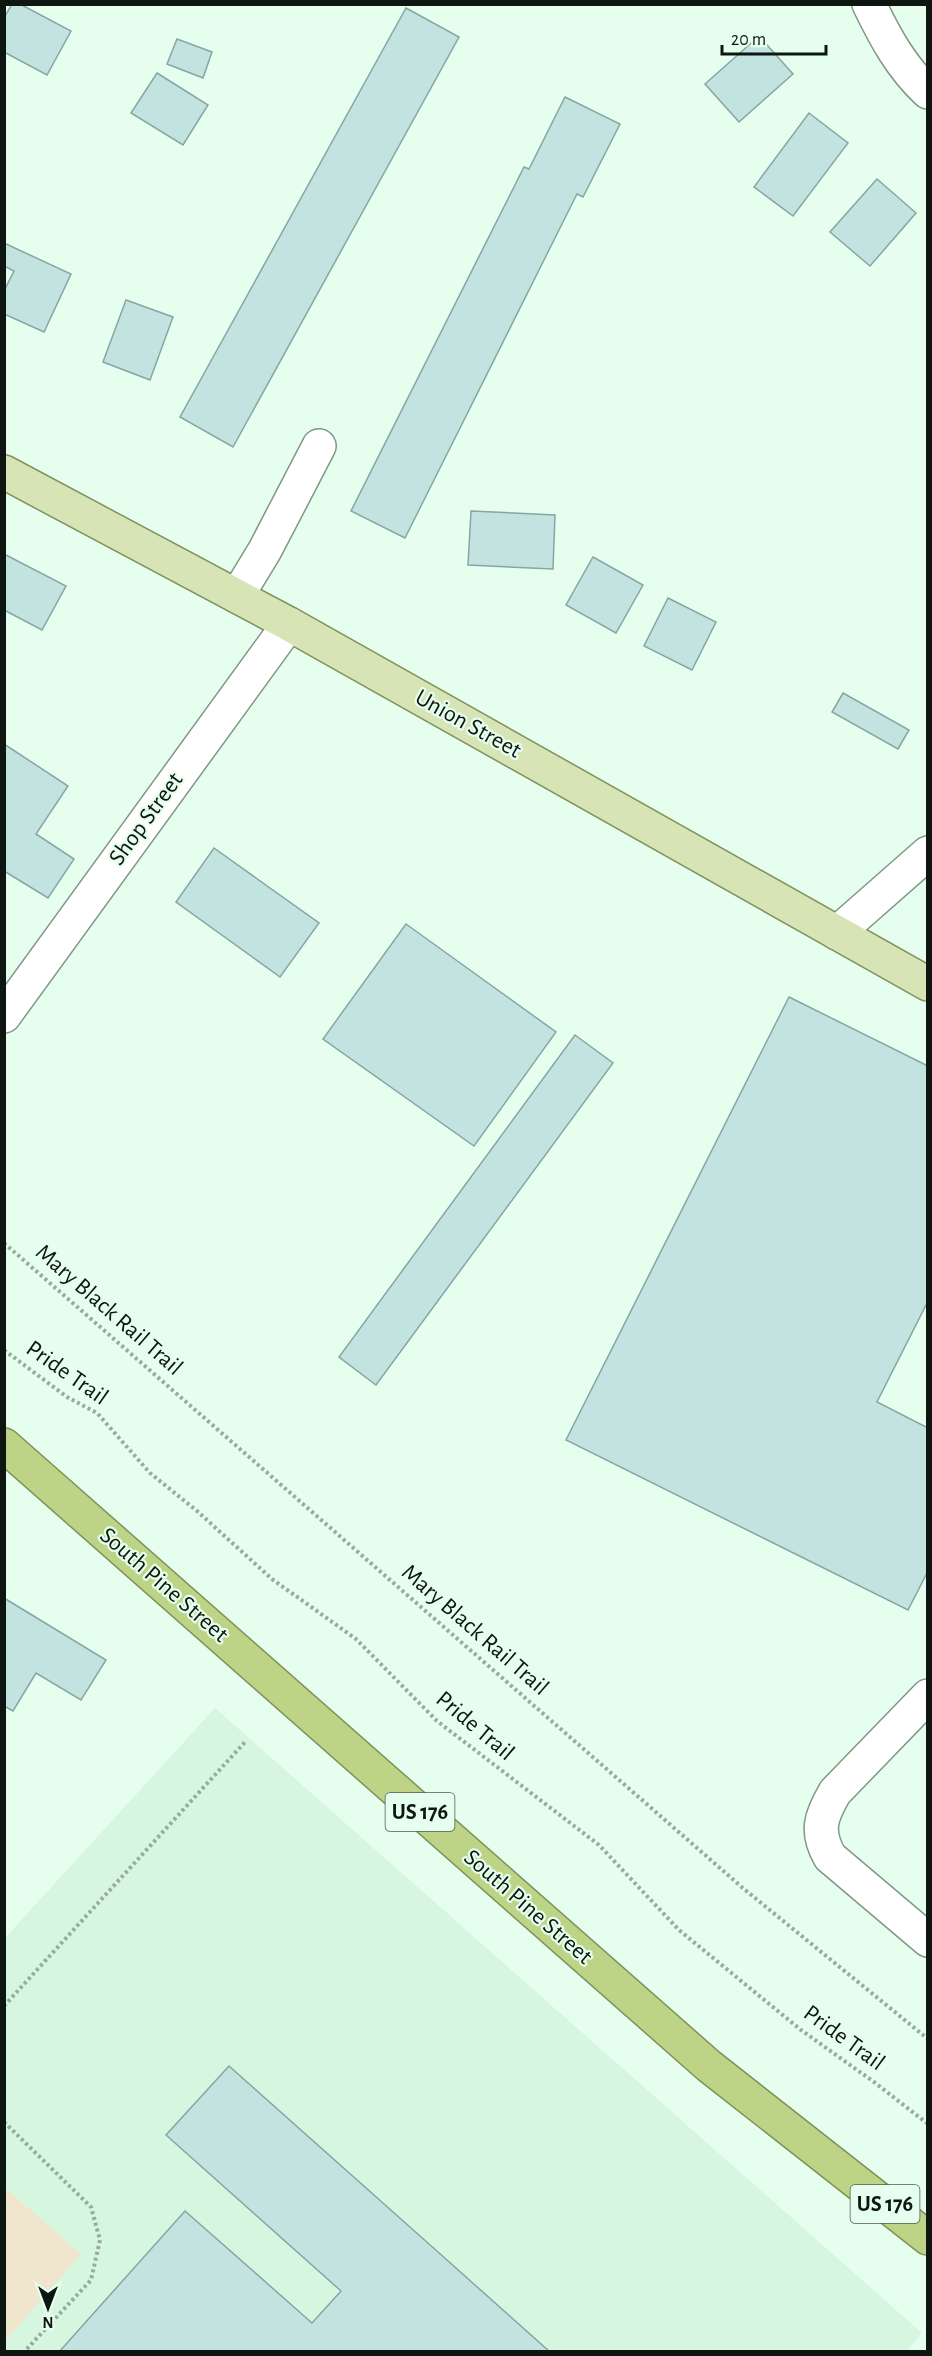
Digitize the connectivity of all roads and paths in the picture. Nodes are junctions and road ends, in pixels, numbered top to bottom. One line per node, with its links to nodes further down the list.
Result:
1 (869, 4): 2 (street)
2 (927, 92)
3 (319, 446): 5 (street)
4 (4, 471): 5 (main road, Union Street)
5 (237, 596): 6 (main road, Union Street)
6 (289, 624): 8 (main road, Union Street); 10 (street, Shop Street)
7 (927, 853): 8 (street)
8 (837, 933): 9 (main road, Union Street)
9 (927, 984)
10 (4, 1016)
11 (4, 1243): 18 (path, Mary Black Rail Trail)
12 (4, 1350): 20 (path, Pride Trail)
13 (4, 1445): 21 (highway, South Pine Street / US 176)
14 (927, 1696): 16 (street)
15 (245, 1742): 17 (path)
16 (927, 1940)
17 (4, 2006)
18 (927, 2039)
19 (4, 2122): 22 (path)
20 (927, 2124)
21 (927, 2238)
22 (24, 2352)

